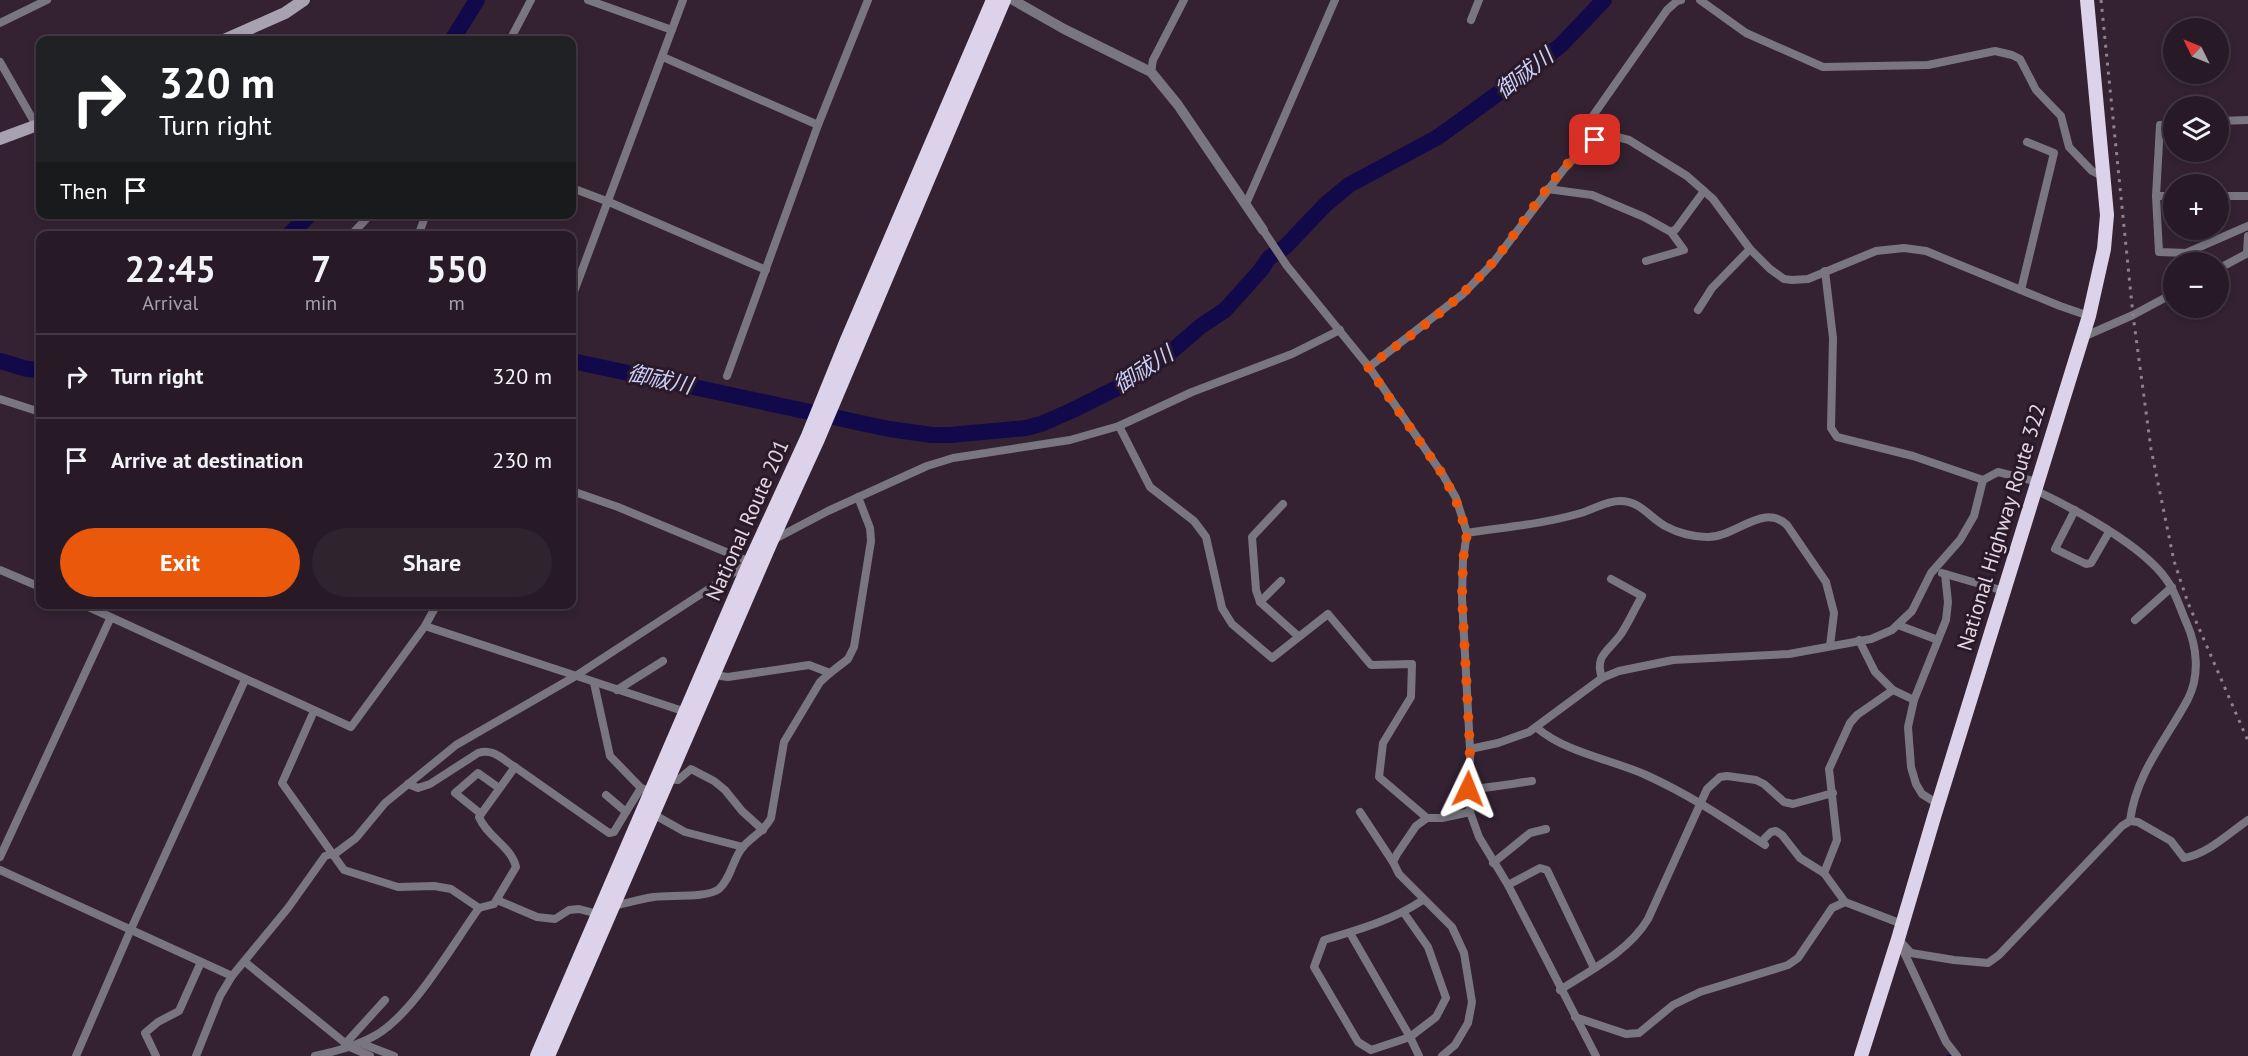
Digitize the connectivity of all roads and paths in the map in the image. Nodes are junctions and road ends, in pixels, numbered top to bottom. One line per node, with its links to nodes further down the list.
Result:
1 (47, 0): 17 (street)
2 (304, 0): 19 (main road)
3 (531, 0): 20 (street)
4 (588, 0): 18 (street)
5 (683, 0): 18 (street)
6 (868, 0): 28 (street)
7 (993, 0): 64 (highway, National Route 201)
8 (1004, 0): 64 (highway, National Route 201)
9 (1013, 0): 23 (street)
10 (1184, 0): 23 (street)
11 (1335, 0): 42 (street)
12 (1479, 0): 16 (street)
13 (1681, 0): 31 (street)
14 (1700, 0): 33 (street)
15 (2087, 0): 33 (highway, National Highway Route 322)
16 (1471, 20)
17 (0, 23)
18 (672, 30): 21 (street)
19 (233, 36)
20 (512, 36)
21 (663, 57): 28 (street); 41 (street)
22 (0, 62): 25 (street)
23 (1151, 72): 42 (street)
24 (2248, 120): 26 (street)
25 (36, 121)
26 (2229, 121)
27 (36, 125): 30 (main road)
28 (818, 125): 53 (street)
29 (2163, 125): 37 (street)
30 (0, 140)
31 (1595, 140): 34 (street); 36 (street)
32 (2026, 142): 56 (street)
33 (2104, 177): 59 (highway, National Highway Route 322)
34 (1548, 189): 47 (street); 62 (street)
35 (576, 190): 41 (street)
36 (1704, 191): 47 (street); 49 (street)
37 (2156, 196): 38 (street); 44 (street)
38 (2163, 196)
39 (2229, 196): 40 (street)
40 (2248, 196)
41 (609, 202): 53 (street); 55 (street)
42 (1246, 204): 45 (street)
43 (366, 219): 46 (street)
44 (2248, 226)
45 (1263, 230): 60 (street)
46 (355, 231)
47 (1671, 232): 51 (street)
48 (2248, 236): 50 (street)
49 (1750, 249): 54 (street); 58 (street)
50 (2248, 253): 52 (street)
51 (1646, 261)
52 (2229, 263)
53 (766, 270): 63 (street)
54 (1825, 271): 56 (street); 69 (street)
55 (576, 287)
56 (2021, 290): 59 (street)
57 (2163, 299): 61 (street)
58 (1698, 310)
59 (2090, 316): 61 (highway, National Highway Route 322)
60 (1340, 330): 62 (street); 67 (street)
61 (2082, 337): 70 (highway, National Highway Route 322)
62 (1368, 367): 76 (street)
63 (727, 376)
64 (829, 398): 68 (highway, National Route 201)
65 (0, 399): 66 (street)
66 (36, 411)
67 (1119, 426): 72 (street); 94 (street)
68 (813, 437): 77 (highway, National Route 201); 78 (highway, National Route 201)
69 (1983, 480): 70 (street); 80 (street)
70 (2036, 486): 74 (street); 86 (highway, National Highway Route 322)
71 (576, 492): 78 (street)
72 (858, 497): 77 (street); 99 (street)
73 (1283, 504): 87 (street)
74 (2075, 510): 75 (street); 75 (street)
75 (2109, 532): 85 (street)
76 (1467, 533): 97 (street); 111 (street)
77 (771, 542): 100 (highway, National Route 201)
78 (750, 562): 101 (street); 109 (highway, National Route 201)
79 (0, 570): 84 (street)
80 (1933, 571): 81 (street); 93 (street)
81 (1945, 574): 86 (street); 96 (street)
82 (1611, 579): 102 (street)
83 (1281, 581): 87 (street)
84 (36, 585)
85 (2172, 587): 91 (street); 130 (street)
86 (2004, 591): 122 (highway, National Highway Route 322)
87 (1260, 602): 94 (street)
88 (94, 609): 90 (street)
89 (434, 609): 92 (street)
90 (110, 619): 103 (street); 135 (street)
91 (2135, 620)
92 (425, 626): 101 (street); 108 (street)
93 (1898, 626): 95 (street); 96 (street)
94 (1298, 636): 128 (street)
95 (1859, 640): 97 (street); 106 (street)
96 (1938, 640): 107 (street)
97 (1830, 646): 102 (street)
98 (663, 661): 105 (street)
99 (830, 672): 100 (street); 132 (street)
100 (713, 675): 113 (highway, National Route 201)
101 (574, 676): 104 (street); 115 (street)
102 (1602, 678): 110 (street)
103 (245, 680): 108 (street); 149 (street)
104 (594, 683): 105 (street); 118 (street)
105 (617, 690): 109 (street)
106 (1893, 690): 107 (street); 119 (street)
107 (1914, 700): 122 (street)
108 (314, 711): 134 (street)
109 (686, 712): 118 (highway, National Route 201)
110 (1537, 728): 111 (street); 121 (street)
111 (1470, 749): 117 (street)
112 (515, 767): 115 (street); 116 (street); 123 (street)
113 (668, 779): 127 (highway, National Route 201); 132 (street)
114 (1532, 781): 117 (street)
115 (408, 784): 134 (street)
116 (500, 788): 126 (street); 126 (street)
117 (1468, 789): 125 (street)
118 (646, 790): 123 (street); 147 (highway, National Route 201)
119 (1833, 793): 121 (street); 139 (street)
120 (606, 795): 123 (street)
121 (1701, 802): 139 (street); 154 (street)
122 (1938, 804): 148 (highway, National Highway Route 322)
123 (626, 812)
124 (1360, 812): 136 (street)
125 (1470, 812): 128 (street); 137 (street)
126 (481, 814): 141 (street)
127 (653, 814): 133 (street); 144 (highway, National Route 201)
128 (1427, 818): 136 (street)
129 (2248, 820): 130 (street)
130 (2130, 821): 151 (street)
131 (1546, 829): 137 (street)
132 (763, 830): 133 (street)
133 (743, 847): 144 (street)
134 (332, 854): 145 (street); 153 (street)
135 (0, 857)
136 (1394, 862): 142 (street)
137 (1493, 863): 140 (street)
138 (0, 870): 149 (street)
139 (1824, 873): 143 (street)
140 (1508, 885): 154 (street); 156 (street)
141 (497, 900): 145 (street); 147 (street)
142 (1423, 900): 146 (street); 172 (street)
143 (1845, 902): 148 (street); 158 (street)
144 (613, 906): 170 (highway, National Route 201)
145 (479, 908): 160 (street)
146 (1404, 912): 150 (street); 159 (street)
147 (597, 914): 169 (highway, National Route 201)
148 (1902, 924): 151 (highway, National Highway Route 322)
149 (130, 929): 152 (street); 163 (street)
150 (1350, 933): 159 (street); 159 (street)
151 (1899, 939): 162 (street); 174 (highway, National Highway Route 322)
152 (201, 962): 155 (street); 164 (street)
153 (245, 962): 155 (street); 161 (street)
154 (1593, 968): 156 (street)
155 (232, 976): 165 (street)
156 (1560, 990): 158 (street)
157 (385, 1000): 161 (street)
158 (1575, 1017): 173 (street)
159 (1410, 1037): 171 (street)
160 (360, 1043): 161 (street); 168 (street)
161 (348, 1045): 166 (street); 167 (street)
162 (1956, 1054)
163 (76, 1056)
164 (156, 1056)
165 (196, 1056)
166 (315, 1056)
167 (370, 1056)
168 (394, 1056)
169 (537, 1056)
170 (548, 1056)
171 (1419, 1056)
172 (1442, 1056)
173 (1596, 1056)
174 (1861, 1056)

